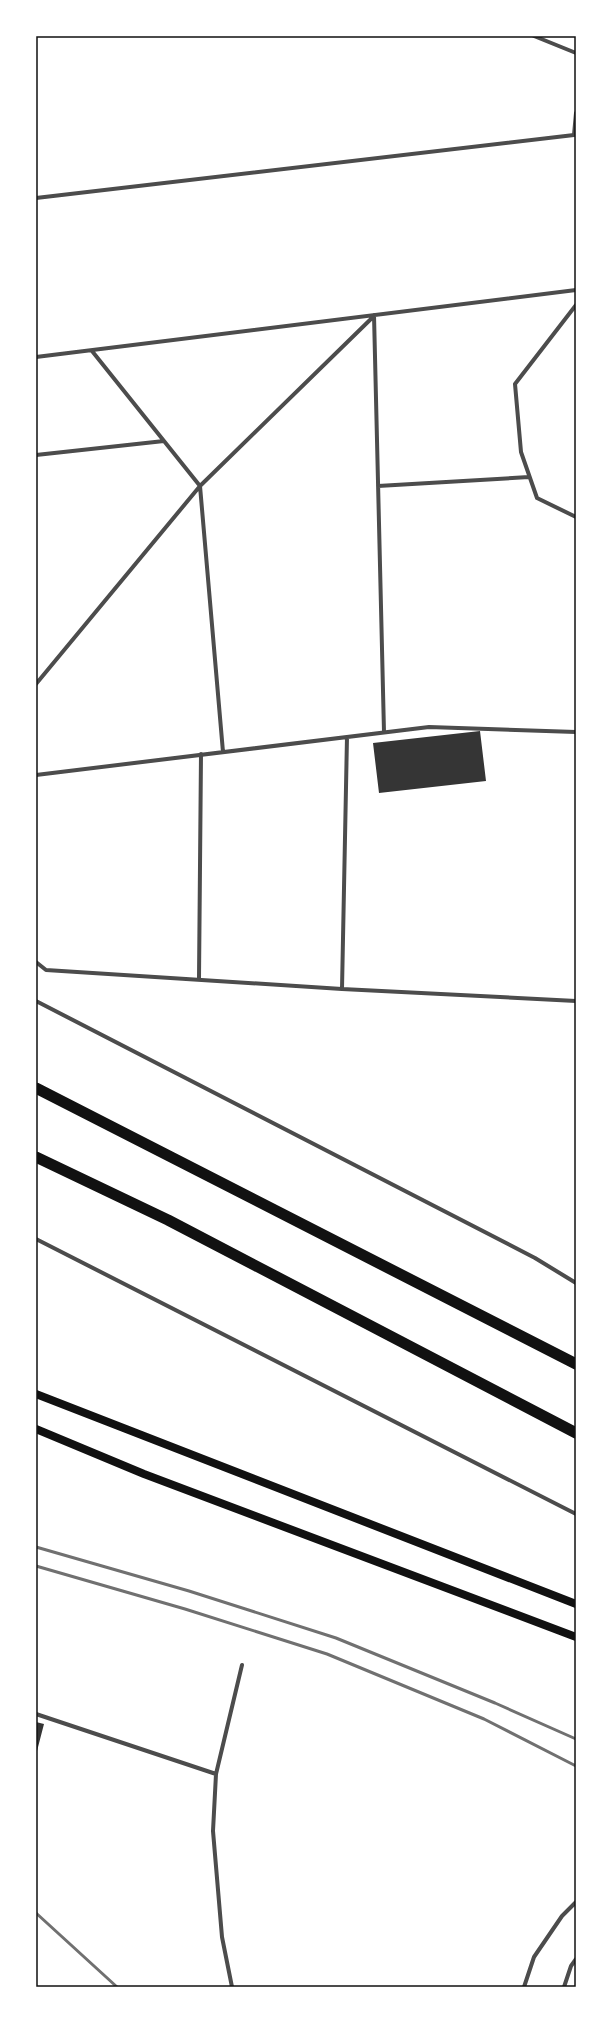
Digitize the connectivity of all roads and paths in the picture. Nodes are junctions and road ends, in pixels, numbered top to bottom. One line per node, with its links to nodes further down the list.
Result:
1 (534, 36): 2 (street)
2 (576, 53)
3 (576, 113): 4 (street)
4 (36, 198)
5 (576, 290): 7 (street)
6 (576, 305): 12 (street)
7 (374, 315): 8 (street); 13 (street); 14 (street)
8 (92, 351): 9 (street); 10 (street)
9 (36, 357)
10 (164, 441): 11 (street); 13 (street)
11 (36, 455)
12 (529, 477): 14 (street); 15 (street)
13 (200, 486): 16 (street); 20 (street)
14 (378, 486): 17 (street)
15 (576, 517)
16 (36, 684)
17 (384, 732): 18 (street); 19 (street)
18 (576, 732)
19 (347, 737): 20 (street); 25 (street)
20 (223, 752): 21 (street)
21 (200, 754): 22 (street); 24 (street)
22 (36, 775)
23 (36, 962): 24 (street)
24 (199, 979): 25 (street)
25 (342, 989): 27 (street)
26 (36, 1001): 31 (street)
27 (576, 1002)
28 (36, 1088): 32 (highway)
29 (36, 1157): 35 (highway)
30 (36, 1239): 36 (street)
31 (576, 1283)
32 (576, 1364)
33 (36, 1394): 37 (main road)
34 (36, 1429): 38 (main road)
35 (576, 1433)
36 (576, 1514)
37 (576, 1604)
38 (576, 1637)
39 (242, 1665): 41 (street)
40 (36, 1714): 41 (street)
41 (216, 1774): 44 (street)
42 (576, 1902): 45 (street)
43 (576, 1959): 46 (street)
44 (232, 1987)
45 (524, 1987)
46 (564, 1987)

